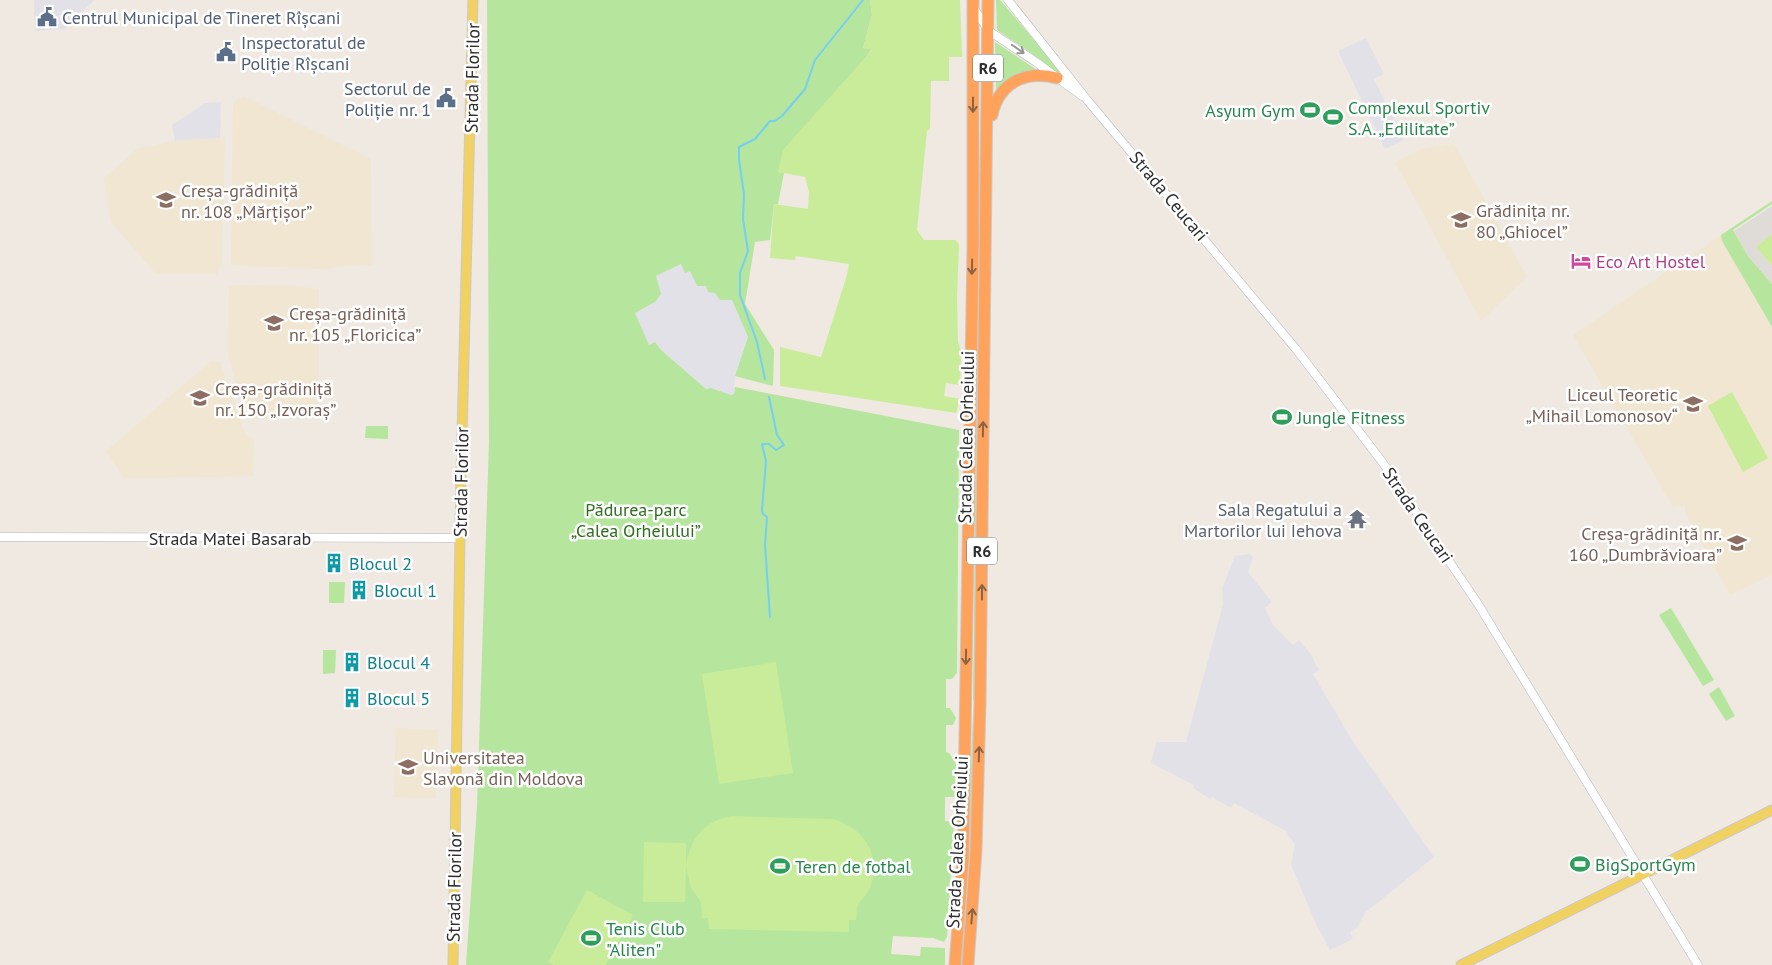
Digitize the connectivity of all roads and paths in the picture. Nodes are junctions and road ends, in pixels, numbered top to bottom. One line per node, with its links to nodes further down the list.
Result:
1 (474, 0): 11 (main road, Strada Florilor)
2 (988, 0): 5 (highway, Strada Calea Orheiului / R6)
3 (1008, 0): 7 (street, Strada Ceucari)
4 (973, 2): 5 (street, Strada Ceucari); 9 (highway, Strada Calea Orheiului / R6, one-way to 9)
5 (989, 30): 6 (street, Strada Ceucari, one-way to 6); 8 (highway, Strada Calea Orheiului / R6)
6 (1057, 78): 7 (street, Strada Ceucari); 8 (highway)
7 (1088, 101): 15 (street, Strada Ceucari)
8 (988, 142): 9 (highway); 13 (highway, Strada Calea Orheiului / R6, one-way to 8)
9 (974, 147): 12 (highway, Strada Calea Orheiului / R6, one-way to 12)
10 (0, 537): 11 (street, Strada Matei Basarab)
11 (460, 538): 16 (main road, Strada Florilor)
12 (966, 703): 13 (highway); 17 (highway, Strada Calea Orheiului / R6)
13 (980, 703): 18 (highway, Strada Calea Orheiului / R6, one-way to 13)
14 (1772, 810): 15 (main road)
15 (1644, 874): 19 (main road); 20 (street, Strada Ceucari)
16 (453, 965)
17 (955, 965)
18 (968, 965)
19 (1461, 965)
20 (1698, 965)

